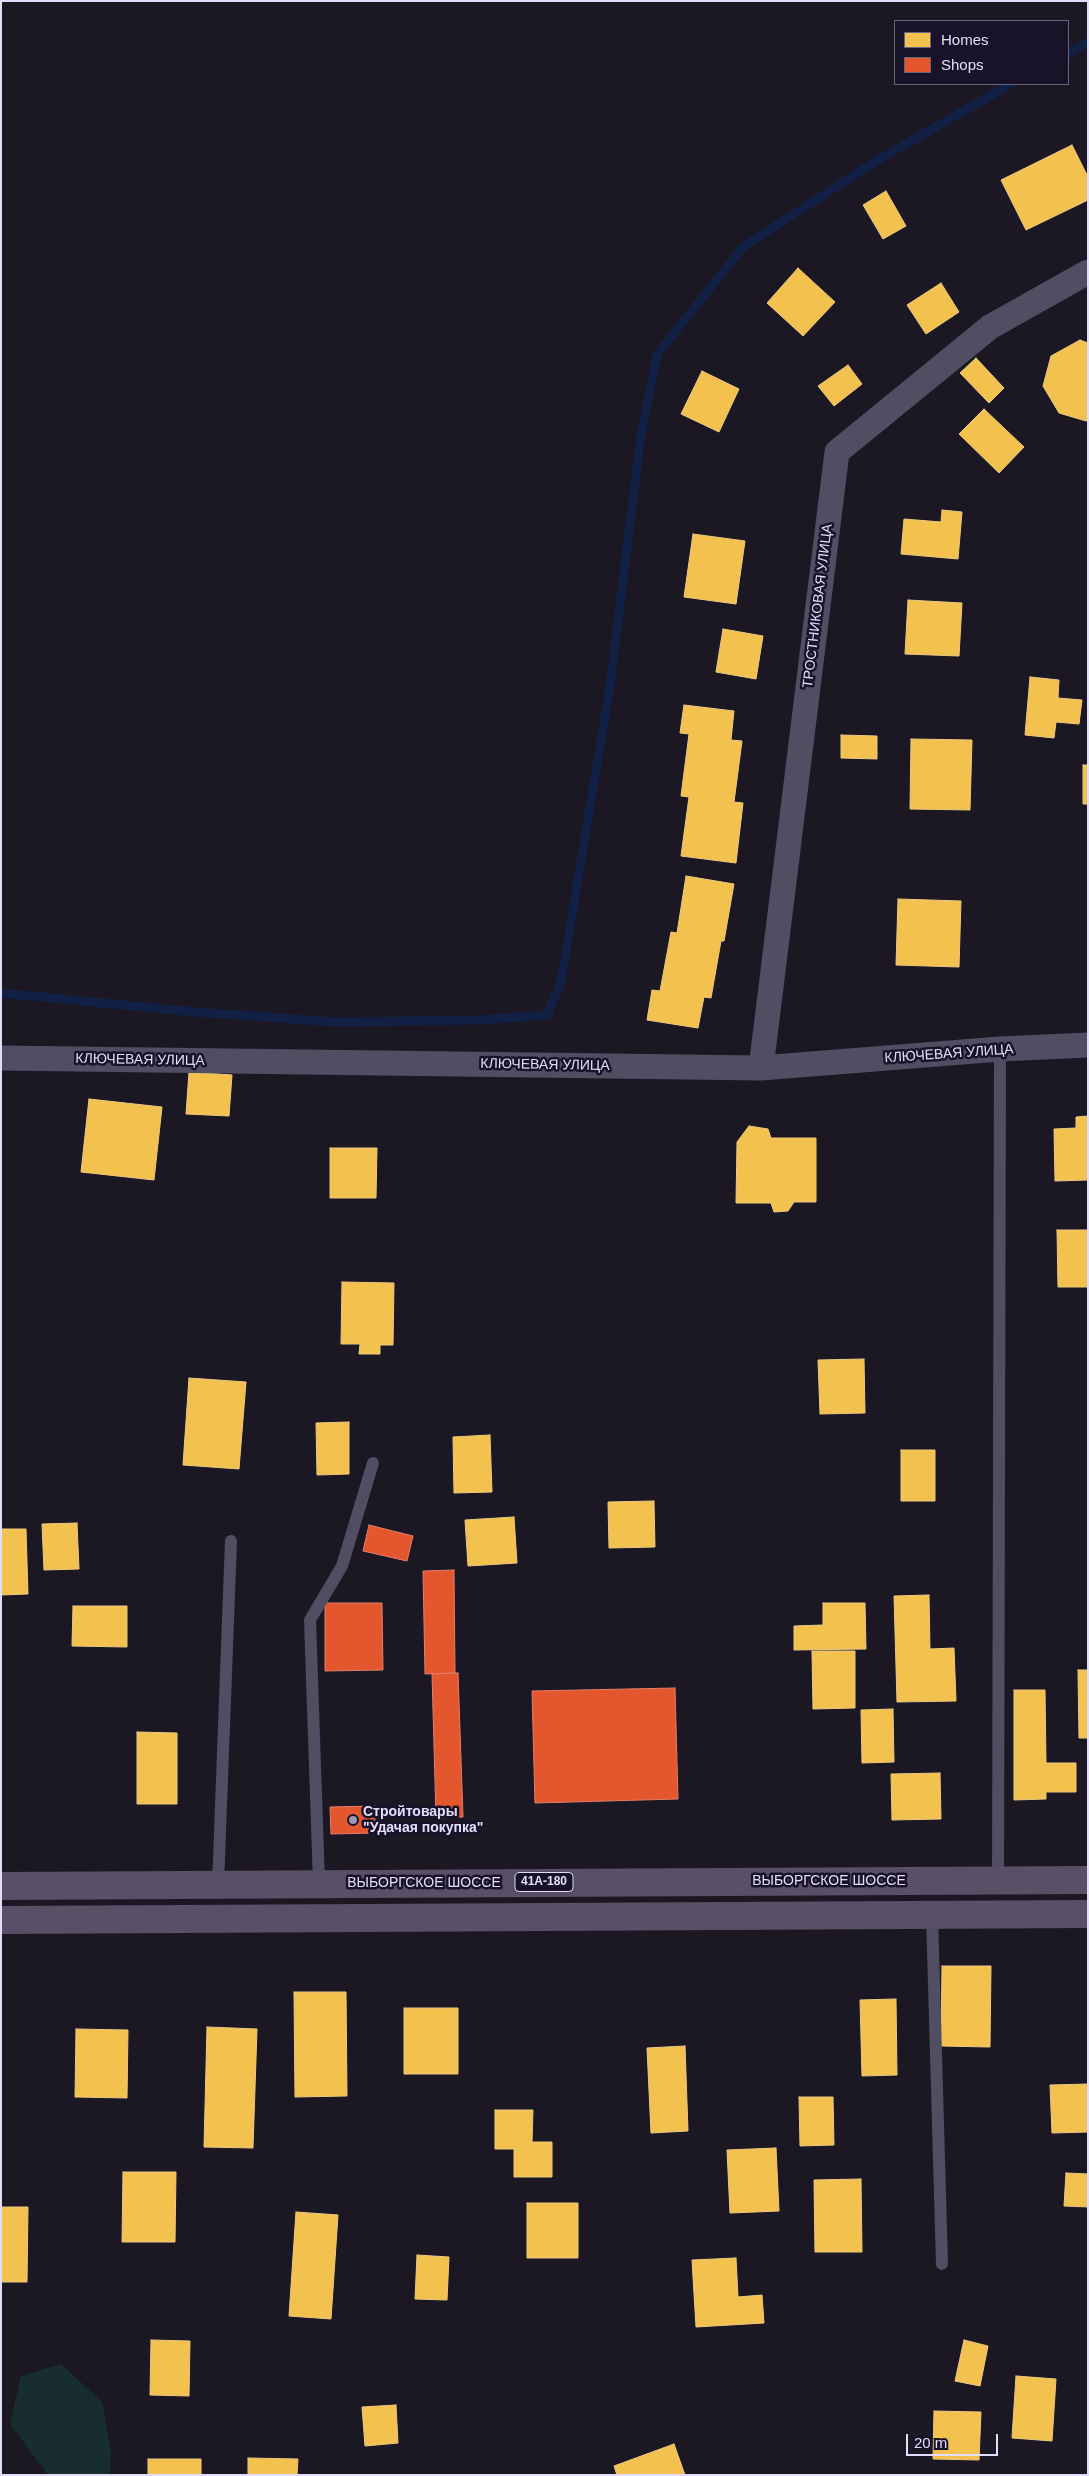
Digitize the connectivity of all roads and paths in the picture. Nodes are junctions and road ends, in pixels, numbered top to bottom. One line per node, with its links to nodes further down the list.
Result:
1 (1088, 272): 5 (street, ТРОСТНИКОВАЯ УЛИЦА)
2 (1088, 1045): 3 (street, КЛЮЧЕВАЯ УЛИЦА)
3 (1000, 1049): 5 (street, КЛЮЧЕВАЯ УЛИЦА); 8 (lane)
4 (1, 1058): 5 (street, КЛЮЧЕВАЯ УЛИЦА)
5 (761, 1068)
6 (373, 1462): 10 (lane)
7 (231, 1541): 11 (lane)
8 (998, 1880): 9 (main road, ВЫБОРГСКОЕ ШОССЕ / 41А-180); 10 (main road, ВЫБОРГСКОЕ ШОССЕ / 41А-180)
9 (1088, 1880)
10 (320, 1883): 11 (main road, ВЫБОРГСКОЕ ШОССЕ / 41А-180)
11 (218, 1885): 12 (main road, ВЫБОРГСКОЕ ШОССЕ / 41А-180)
12 (1, 1886)
13 (932, 1914): 14 (main road); 15 (main road); 16 (lane)
14 (1088, 1914)
15 (1, 1920)
16 (942, 2264)

